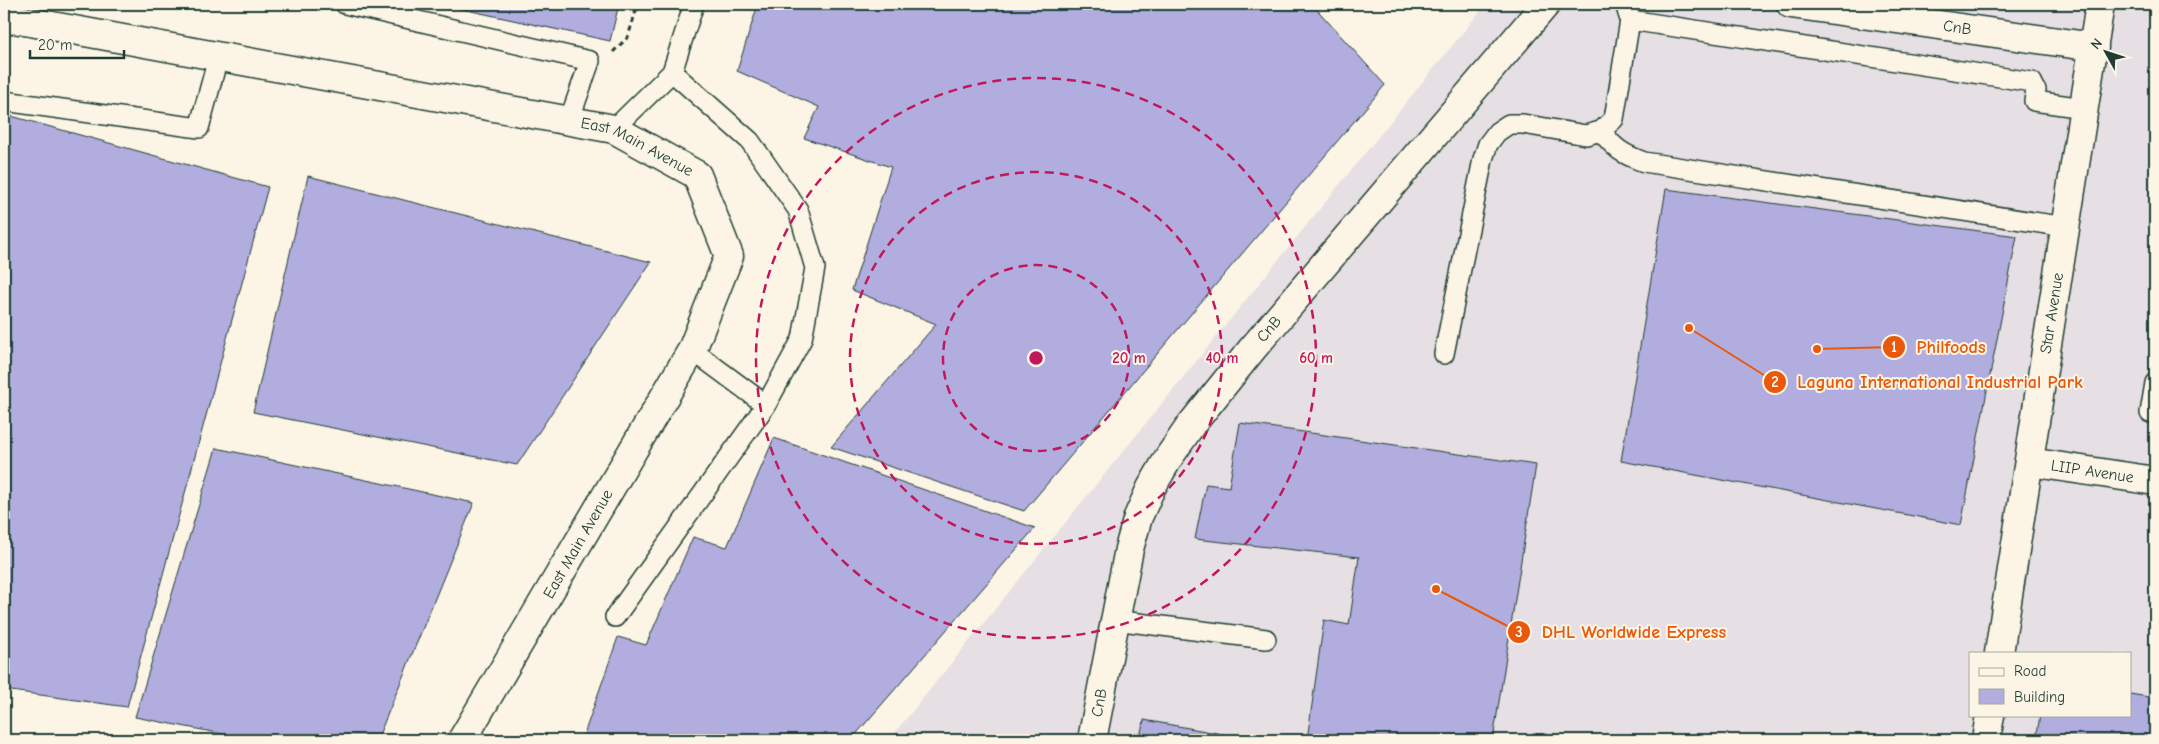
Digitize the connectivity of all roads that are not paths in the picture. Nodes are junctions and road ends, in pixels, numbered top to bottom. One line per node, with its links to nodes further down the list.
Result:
1 (345, 4): 13 (lane)
2 (694, 4): 10 (lane)
3 (1546, 4): 25 (street, CnB)
4 (1791, 4): 8 (street, CnB)
5 (2100, 4): 8 (street, Star Avenue)
6 (1627, 12): 12 (lane); 15 (lane)
7 (4, 21): 9 (street, East Main Avenue)
8 (2094, 47): 12 (street, Star Avenue)
9 (218, 58): 11 (lane); 13 (street, East Main Avenue)
10 (672, 72): 14 (lane); 20 (lane)
11 (4, 101)
12 (2084, 108): 16 (street, Star Avenue)
13 (569, 121): 14 (street, East Main Avenue)
14 (614, 129): 17 (street, East Main Avenue)
15 (1601, 130): 16 (lane); 18 (lane)
16 (2066, 227): 22 (street, Star Avenue)
17 (692, 350): 20 (lane); 29 (street, East Main Avenue)
18 (1444, 354)
19 (2155, 383): 21 (lane)
20 (766, 405): 24 (lane)
21 (2155, 414)
22 (2029, 462): 23 (street, LIIP Avenue); 27 (street, Star Avenue)
23 (2155, 481)
24 (615, 617)
25 (1114, 620): 26 (lane); 30 (street, CnB)
26 (1266, 639)
27 (1999, 652)
28 (1990, 716): 31 (street)
29 (462, 740)
30 (1092, 740)
31 (1986, 740)

